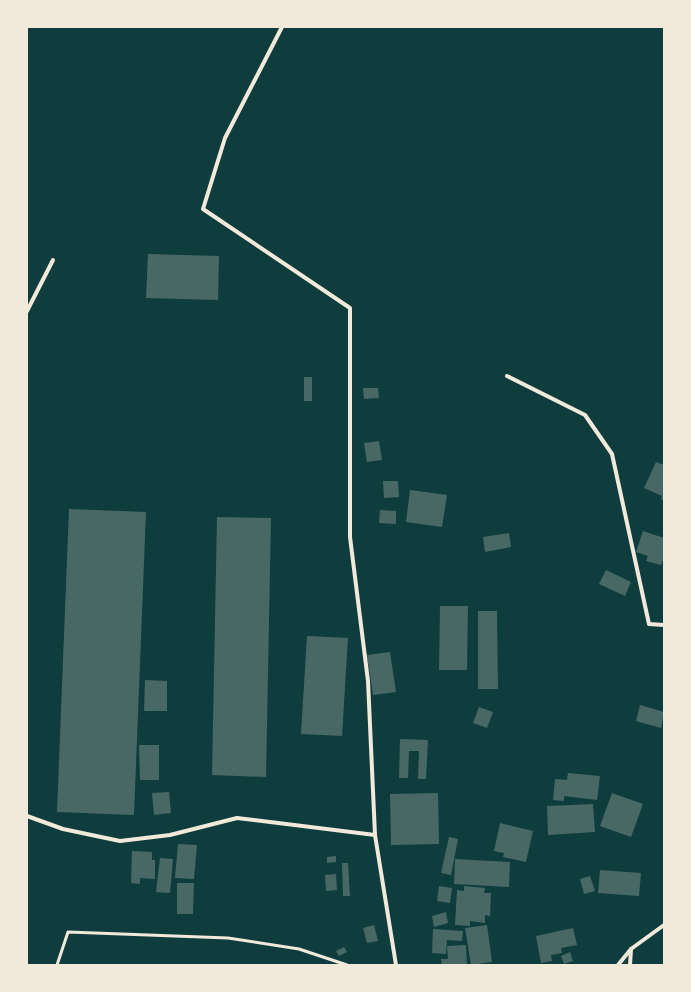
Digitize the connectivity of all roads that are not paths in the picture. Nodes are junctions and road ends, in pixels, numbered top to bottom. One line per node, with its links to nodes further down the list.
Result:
1 (282, 27): 7 (street)
2 (53, 260): 3 (street)
3 (27, 311)
4 (507, 376): 5 (street)
5 (664, 625)
6 (27, 816): 7 (street)
7 (375, 834): 12 (street)
8 (664, 925): 9 (street)
9 (631, 949): 13 (street); 14 (street)
10 (57, 965): 11 (lane)
11 (347, 965)
12 (396, 965)
13 (618, 965)
14 (630, 965)

